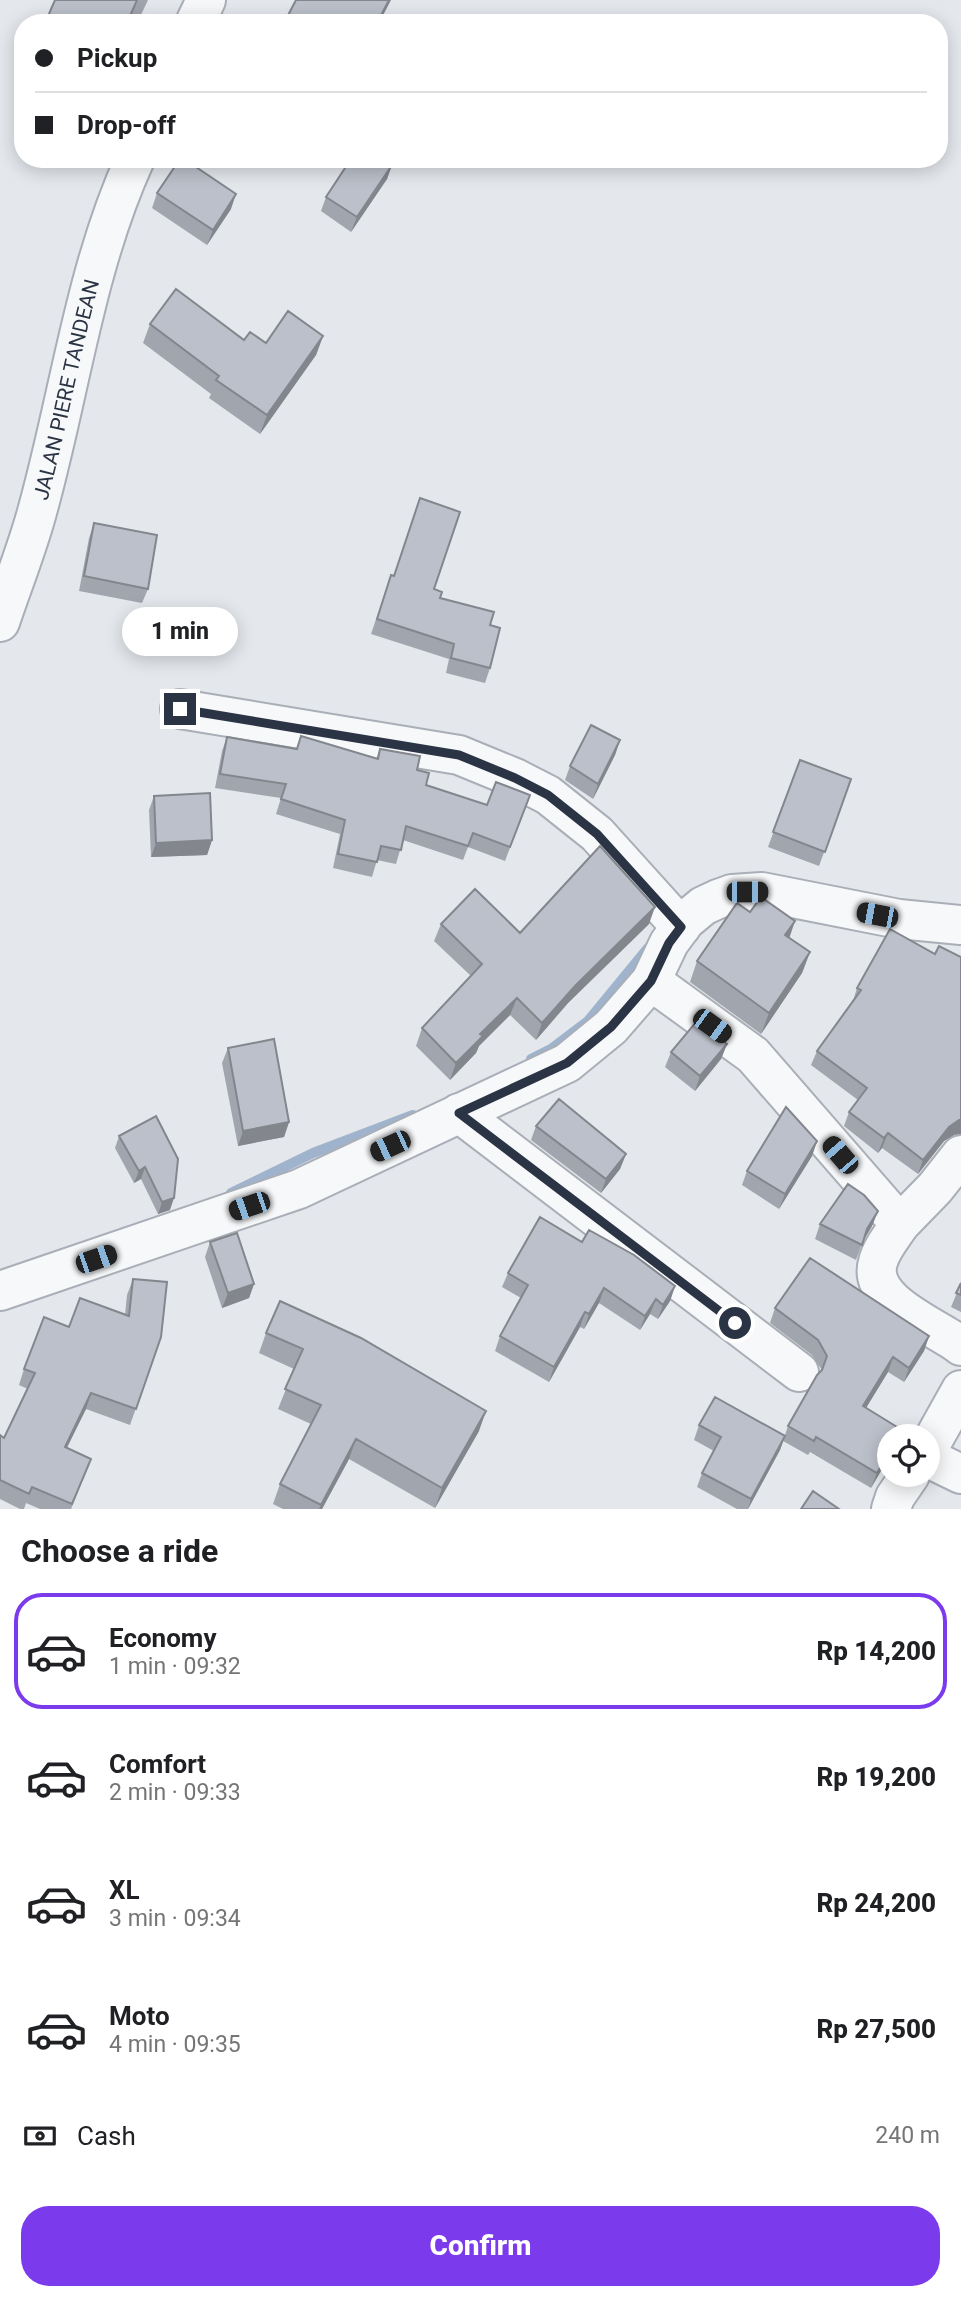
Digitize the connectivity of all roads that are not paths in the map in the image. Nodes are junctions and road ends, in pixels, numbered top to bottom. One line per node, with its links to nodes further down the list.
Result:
1 (131, 168): 2 (street, JALAN PIERE TANDEAN)
2 (0, 622)
3 (180, 709): 5 (street)
4 (961, 925): 5 (street)
5 (681, 927): 6 (street)
6 (651, 981): 7 (street); 9 (street)
7 (459, 1113): 10 (street); 12 (street)
8 (961, 1155): 9 (street)
9 (900, 1224): 11 (street)
10 (0, 1291)
11 (961, 1346)
12 (799, 1372)
13 (961, 1390): 14 (street)
14 (940, 1428)
15 (940, 1464): 16 (street)
16 (961, 1474)
17 (902, 1487): 18 (street)
18 (891, 1509)

